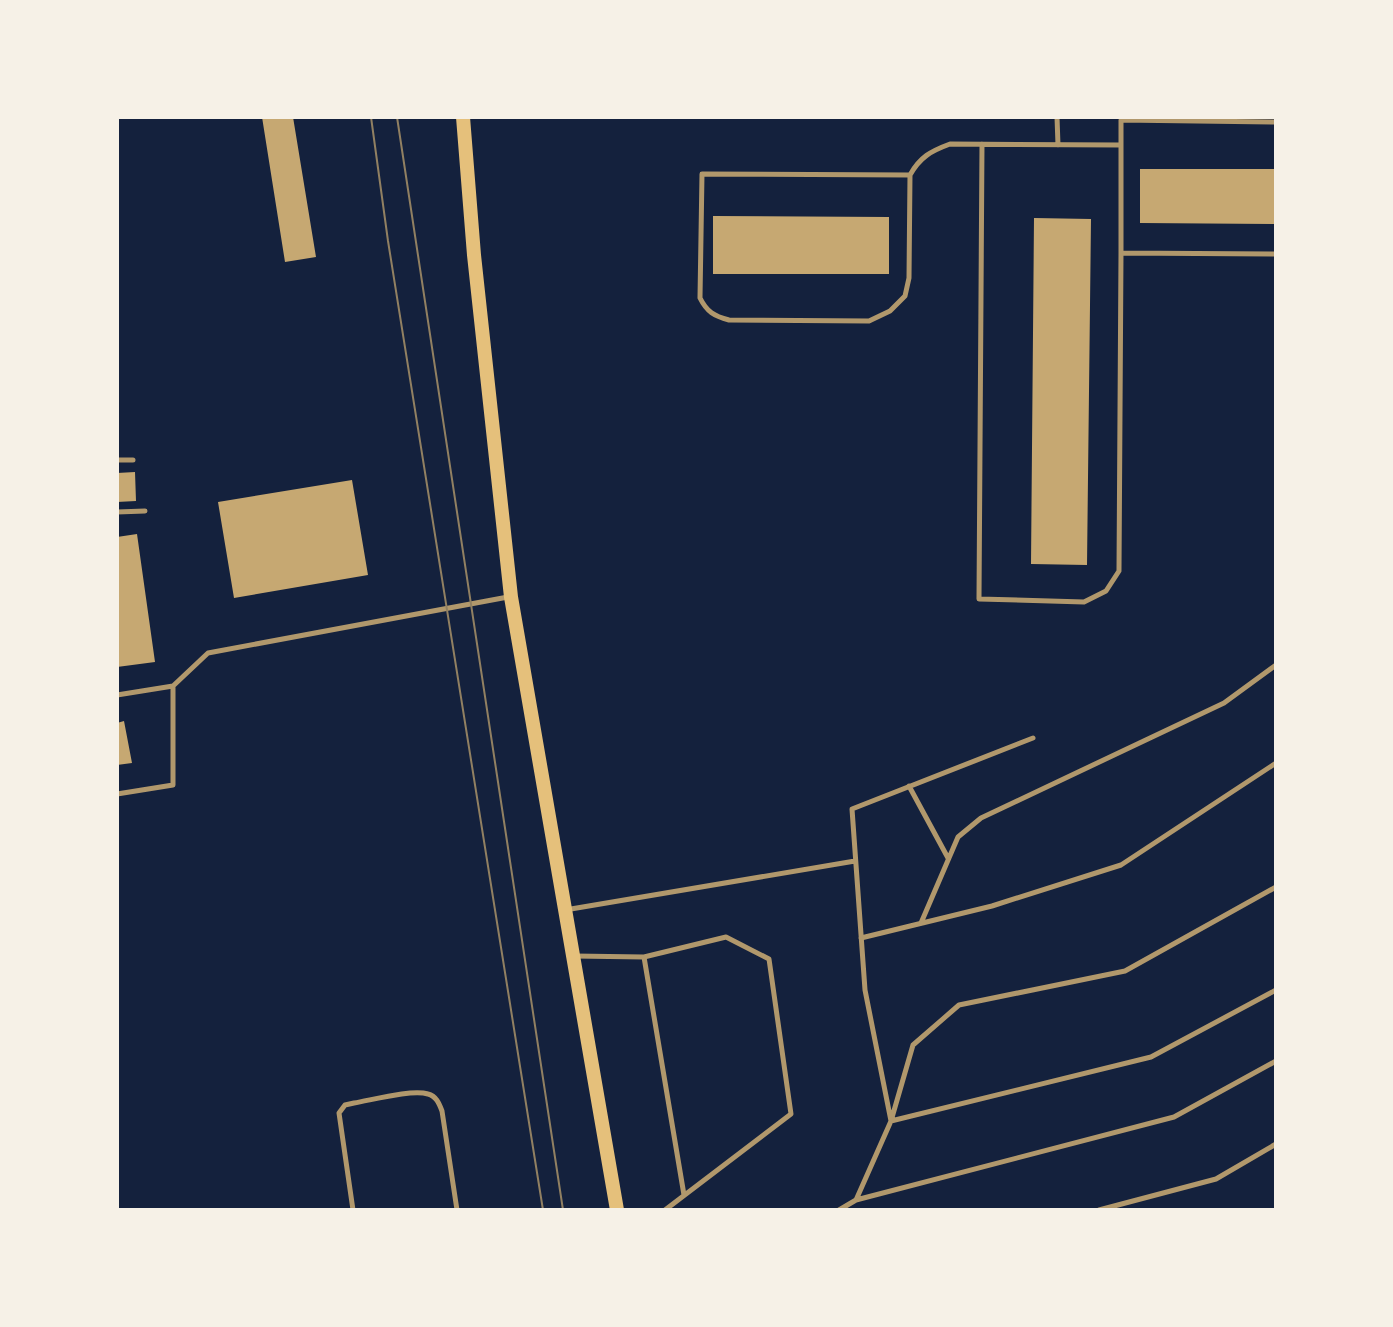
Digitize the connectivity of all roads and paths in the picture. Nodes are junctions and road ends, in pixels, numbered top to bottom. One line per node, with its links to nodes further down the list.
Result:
1 (463, 117): 14 (main road)
2 (1057, 117): 5 (lane)
3 (1276, 122): 6 (lane)
4 (982, 145): 5 (lane); 7 (lane); 8 (lane)
5 (1058, 145): 6 (lane)
6 (1121, 145): 8 (lane)
7 (910, 175): 7 (lane)
8 (1121, 253): 9 (lane)
9 (1276, 254)
10 (117, 460): 11 (lane)
11 (133, 460)
12 (145, 511): 13 (lane)
13 (117, 512)
14 (512, 597): 16 (lane); 25 (main road)
15 (1276, 665): 22 (lane)
16 (173, 686): 17 (lane); 21 (lane)
17 (117, 695)
18 (1033, 738): 20 (lane)
19 (1276, 763): 26 (lane)
20 (909, 786): 22 (lane); 23 (lane)
21 (117, 794)
22 (948, 859): 26 (lane)
23 (855, 861): 25 (lane); 27 (lane)
24 (1276, 887): 32 (lane)
25 (565, 910): 28 (main road)
26 (920, 923): 27 (lane)
27 (861, 938): 32 (lane)
28 (573, 956): 29 (lane); 38 (main road)
29 (644, 957): 34 (lane); 34 (lane)
30 (1276, 990): 32 (lane)
31 (1276, 1061): 35 (lane)
32 (891, 1121): 35 (lane)
33 (1276, 1144): 41 (lane)
34 (684, 1195): 39 (lane)
35 (856, 1200): 40 (lane)
36 (353, 1210): 37 (lane)
37 (457, 1210)
38 (617, 1210)
39 (664, 1210)
40 (839, 1210)
41 (1099, 1210)

